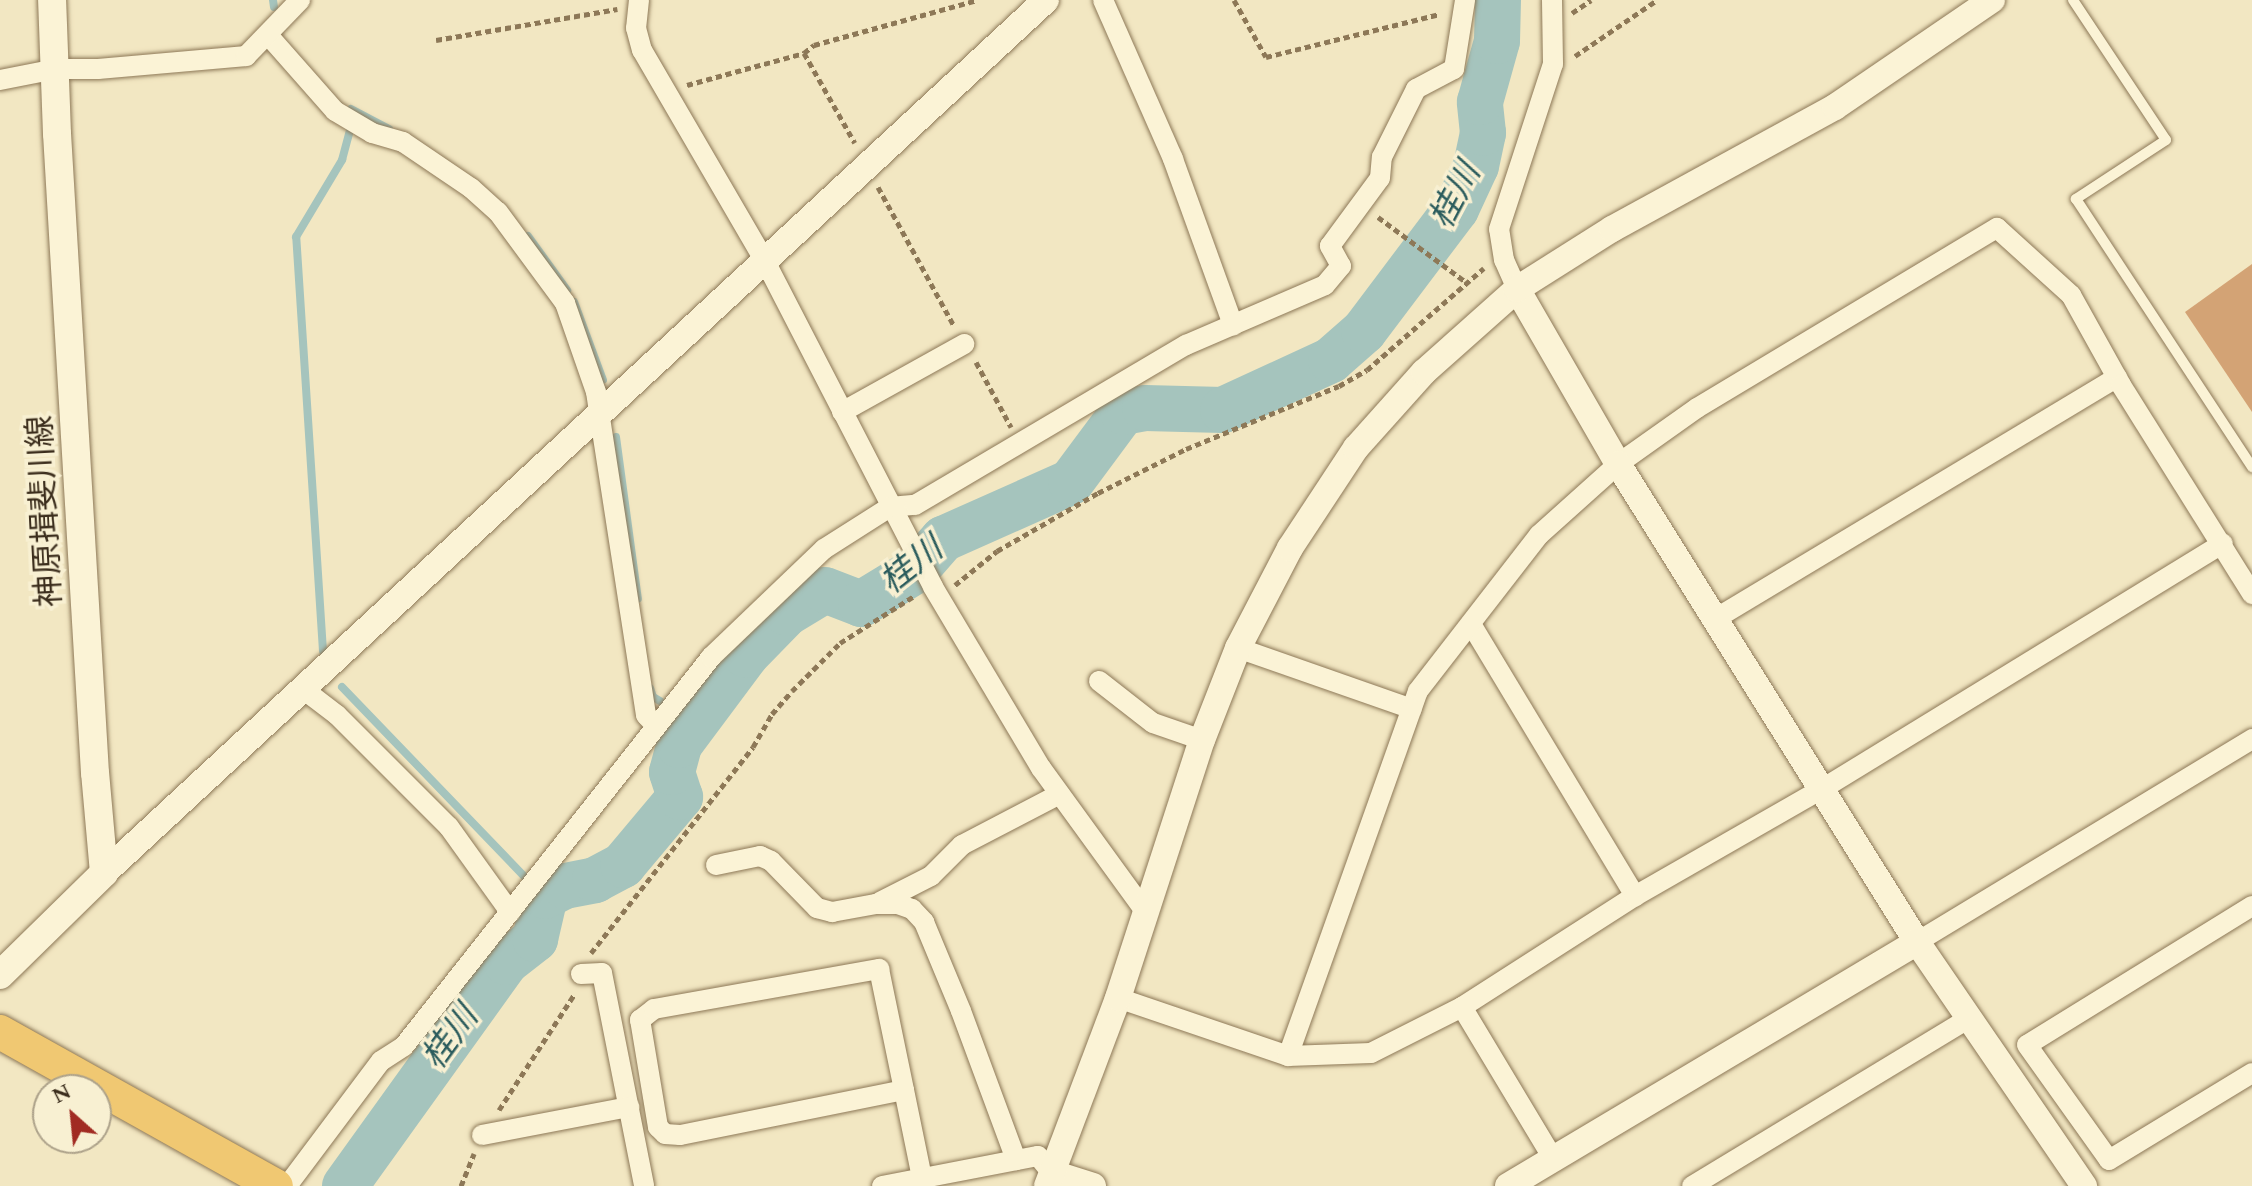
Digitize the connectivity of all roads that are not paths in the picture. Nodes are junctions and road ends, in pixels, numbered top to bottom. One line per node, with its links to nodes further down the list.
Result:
1 (52, 0): 11 (main road, 神原揖斐川線)
2 (300, 0): 10 (street)
3 (1046, 0): 13 (street)
4 (1103, 0): 15 (street)
5 (1552, 0): 14 (street)
6 (1992, 0): 14 (street)
7 (2073, 0): 21 (lane)
8 (639, 2): 13 (street)
9 (1465, 4): 15 (street)
10 (268, 35): 11 (street); 19 (street)
11 (56, 69): 12 (street); 37 (main road, 神原揖斐川線)
12 (0, 80)
13 (765, 261): 18 (street); 19 (street)
14 (1517, 289): 20 (street); 27 (street)
15 (1233, 325): 22 (street)
16 (964, 344): 18 (street)
17 (2117, 377): 20 (street); 23 (street); 25 (street)
18 (842, 412): 22 (street)
19 (600, 413): 29 (street); 31 (street)
20 (1618, 464): 25 (street); 26 (street)
21 (2252, 467)
22 (893, 512): 31 (street); 35 (street)
23 (2223, 543): 24 (street); 34 (street)
24 (2252, 594)
25 (1715, 619): 34 (street)
26 (1471, 624): 30 (street); 38 (street)
27 (1238, 648): 30 (street); 33 (street)
28 (1099, 681): 33 (street)
29 (303, 689): 37 (street); 41 (street)
30 (1412, 709): 50 (street)
31 (656, 726): 41 (street)
32 (2252, 739): 43 (street)
33 (1202, 740): 42 (street)
34 (1822, 789): 38 (street); 43 (street)
35 (1060, 794): 39 (street); 42 (street)
36 (716, 865): 39 (street)
37 (104, 873): 45 (main road)
38 (1635, 896): 47 (street)
39 (876, 904): 55 (street)
40 (2252, 906): 51 (street)
41 (510, 912): 60 (street)
42 (1147, 914): 46 (street)
43 (1917, 942): 48 (street); 56 (street)
44 (581, 974): 53 (street)
45 (0, 975)
46 (1118, 998): 50 (street); 58 (street)
47 (1462, 1007): 50 (street); 56 (street)
48 (1969, 1018): 65 (street); 66 (street)
49 (0, 1032): 59 (highway)
50 (1288, 1056)
51 (2252, 1073)
52 (904, 1090): 52 (street); 57 (street)
53 (629, 1107): 54 (street); 61 (street)
54 (482, 1135)
55 (1016, 1160): 57 (street); 58 (street)
56 (1554, 1160): 64 (street)
57 (922, 1178): 62 (street)
58 (1049, 1180): 63 (street)
59 (276, 1186)
60 (287, 1186)
61 (644, 1186)
62 (882, 1186)
63 (1093, 1186)
64 (1508, 1186)
65 (1692, 1186)
66 (2084, 1186)

